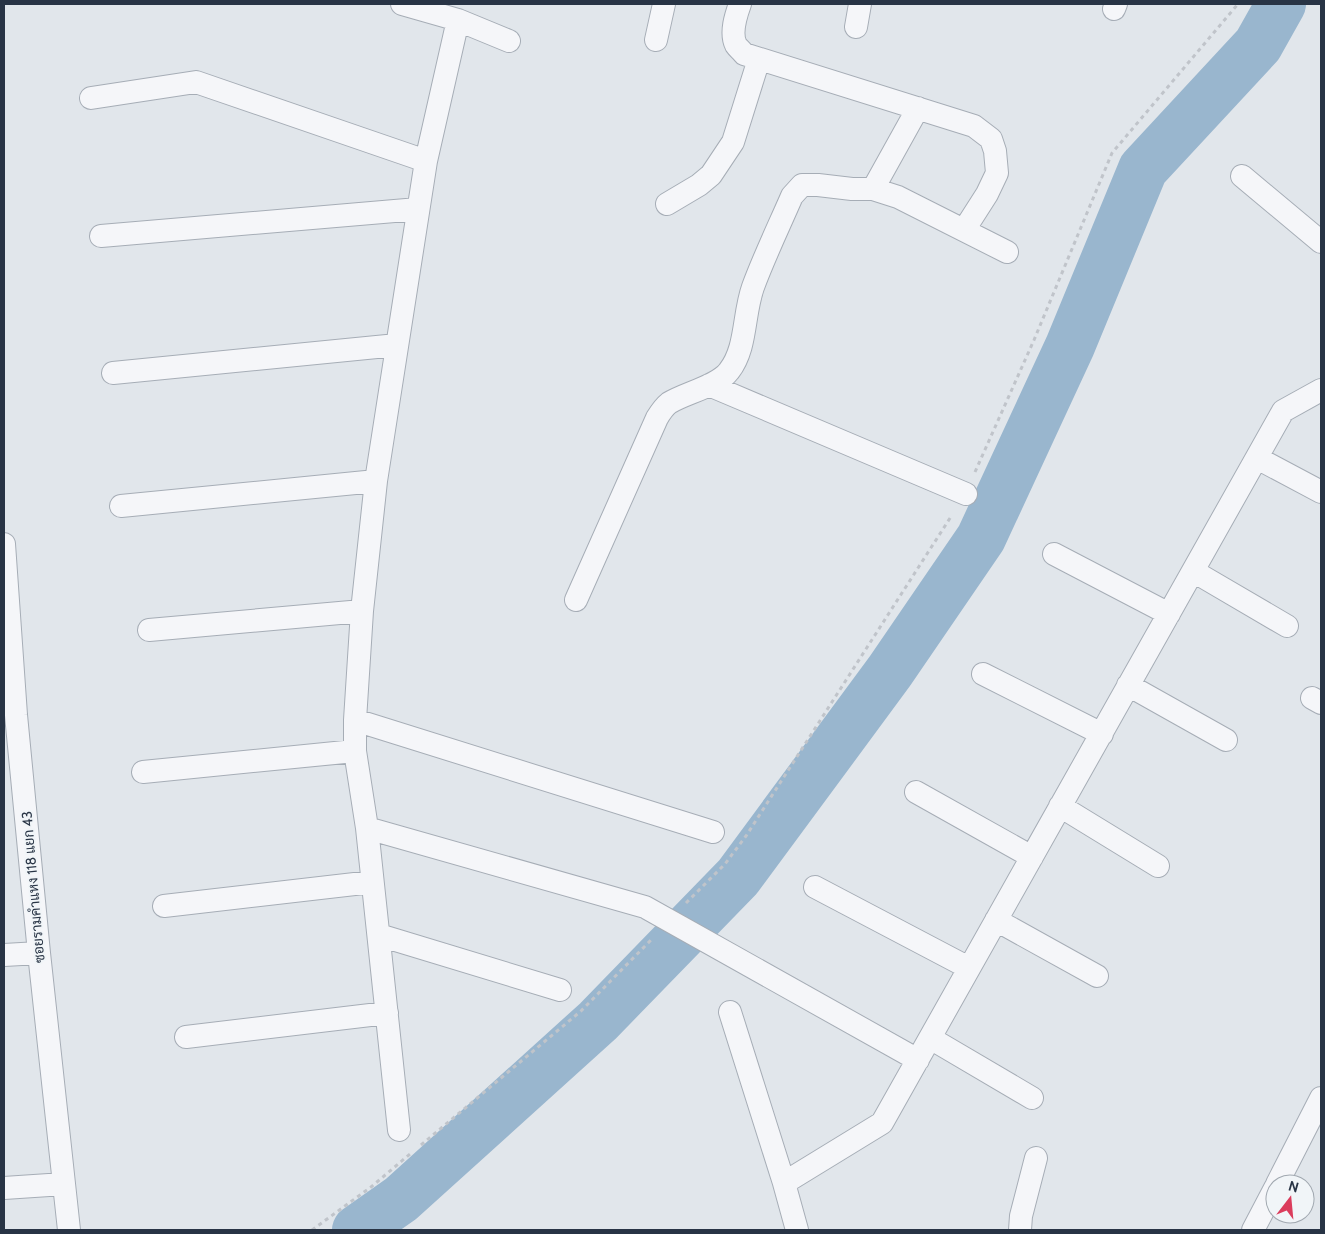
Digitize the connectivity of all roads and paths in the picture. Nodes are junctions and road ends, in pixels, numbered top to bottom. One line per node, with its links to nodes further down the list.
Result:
1 (402, 4): 6 (street)
2 (664, 4): 8 (street)
3 (740, 4): 10 (street)
4 (860, 4): 7 (street)
5 (1238, 4): 29 (path)
6 (458, 20): 9 (street); 13 (street)
7 (856, 27)
8 (656, 40)
9 (509, 41)
10 (759, 59): 12 (street); 16 (street)
11 (91, 98): 13 (street)
12 (918, 108): 15 (street); 18 (street)
13 (426, 161): 17 (street)
14 (1242, 176): 20 (street)
15 (873, 189): 18 (street); 24 (street)
16 (667, 204)
17 (418, 209): 19 (street); 22 (street)
18 (964, 230): 21 (street)
19 (101, 236)
20 (1321, 242)
21 (1007, 252)
22 (397, 345): 23 (street); 27 (street)
23 (113, 372)
24 (709, 385): 29 (street); 34 (street)
25 (1321, 390): 26 (street)
26 (1257, 458): 28 (street); 33 (street)
27 (376, 481): 30 (street); 35 (street)
28 (1321, 492)
29 (966, 494): 56 (path)
30 (121, 506)
31 (4, 544): 41 (street, ซอยรามคำแหง 118 แยก 43)
32 (1054, 554): 36 (street)
33 (1193, 571): 36 (street); 37 (street)
34 (576, 600)
35 (362, 611): 38 (street); 42 (street)
36 (1169, 614): 40 (street)
37 (1287, 626)
38 (149, 630)
39 (983, 674): 43 (street)
40 (1128, 685): 43 (street); 44 (street)
41 (10, 716): 60 (street, ซอยรามคำแหง 118 แยก 43)
42 (355, 720): 45 (street); 50 (street)
43 (1102, 734): 48 (street)
44 (1226, 740)
45 (355, 751): 46 (street); 49 (street)
46 (143, 772)
47 (916, 792): 51 (street)
48 (1060, 806): 51 (street); 52 (street)
49 (367, 828): 53 (street); 69 (street)
50 (713, 832)
51 (1032, 857): 57 (street)
52 (1158, 866)
53 (372, 882): 55 (street); 59 (street)
54 (815, 887): 62 (street)
55 (164, 906)
56 (684, 906)
57 (996, 920): 62 (street); 63 (street)
58 (656, 934): 80 (path)
59 (379, 935): 64 (street); 66 (street)
60 (39, 953): 61 (street); 76 (street, ซอยรามคำแหง 118 แยก 43)
61 (4, 955)
62 (969, 968): 68 (street)
63 (1097, 976)
64 (560, 990)
65 (730, 1012): 75 (street)
66 (387, 1013): 67 (street); 72 (street)
67 (186, 1037)
68 (930, 1038): 69 (street); 70 (street)
69 (918, 1060): 75 (street)
70 (1032, 1098)
71 (1321, 1098): 74 (street)
72 (399, 1130)
73 (1036, 1158): 82 (street)
74 (1282, 1174)
75 (784, 1183): 81 (street)
76 (64, 1184): 77 (street); 79 (street, ซอยรามคำแหง 118 แยก 43)
77 (4, 1188)
78 (1265, 1207): 83 (street)
79 (69, 1230)
80 (312, 1230)
81 (797, 1230)
82 (1020, 1230)
83 (1253, 1230)

